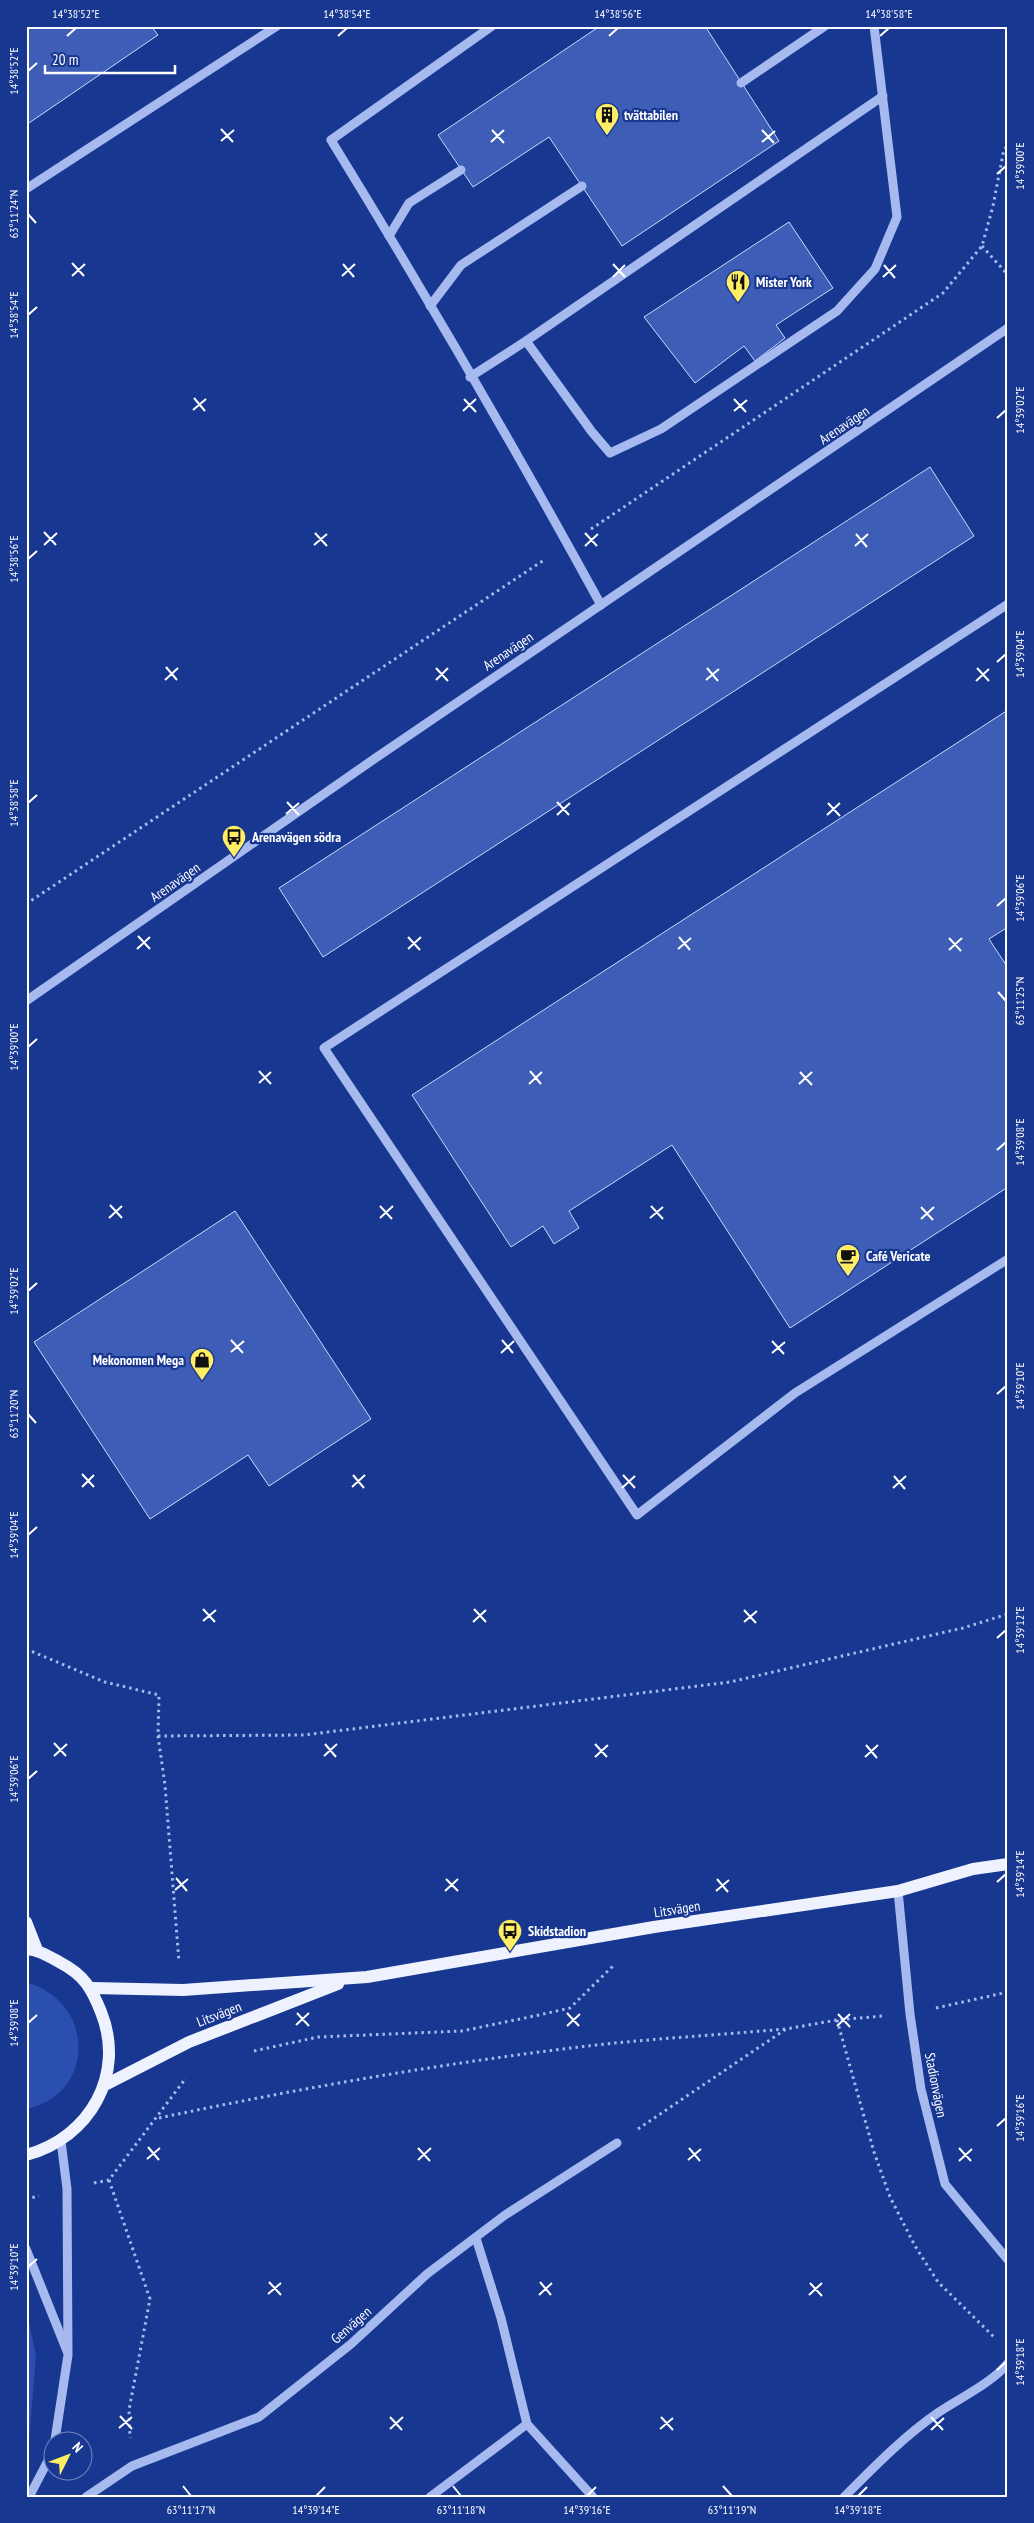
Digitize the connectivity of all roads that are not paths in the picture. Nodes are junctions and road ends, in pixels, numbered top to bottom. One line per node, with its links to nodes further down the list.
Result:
1 (277, 26): 9 (street)
2 (492, 26): 10 (street)
3 (825, 26): 5 (street)
4 (874, 26): 6 (street)
5 (742, 83)
6 (882, 96): 13 (street); 13 (street)
7 (461, 170): 10 (street)
8 (582, 186): 11 (street)
9 (26, 189)
10 (390, 236): 11 (street)
11 (430, 306): 14 (street)
12 (1008, 328): 16 (street, Arenavägen)
13 (526, 341): 14 (street)
14 (470, 377): 16 (street)
15 (1008, 604): 18 (street)
16 (601, 605): 17 (street, Arenavägen)
17 (26, 1001)
18 (1008, 1259)
19 (1008, 1864): 20 (main road, Litsvägen)
20 (898, 1891): 23 (main road, Litsvägen); 31 (street, Stadionvägen)
21 (26, 1922): 22 (main road)
22 (32, 1949): 24 (main road)
23 (349, 1979): 24 (main road, Litsvägen); 25 (main road, Litsvägen)
24 (92, 1988): 25 (main road)
25 (105, 2086): 26 (main road)
26 (61, 2141): 28 (main road); 32 (street)
27 (617, 2143): 29 (street, Genvägen)
28 (26, 2155)
29 (476, 2238): 34 (street); 38 (street, Genvägen)
30 (26, 2249): 32 (street)
31 (1008, 2260)
32 (68, 2355): 35 (street)
33 (1008, 2362): 41 (street)
34 (528, 2424): 39 (street); 40 (street)
35 (57, 2430)
36 (42, 2472): 37 (street)
37 (29, 2497)
38 (86, 2497)
39 (430, 2497)
40 (593, 2497)
41 (844, 2497)

